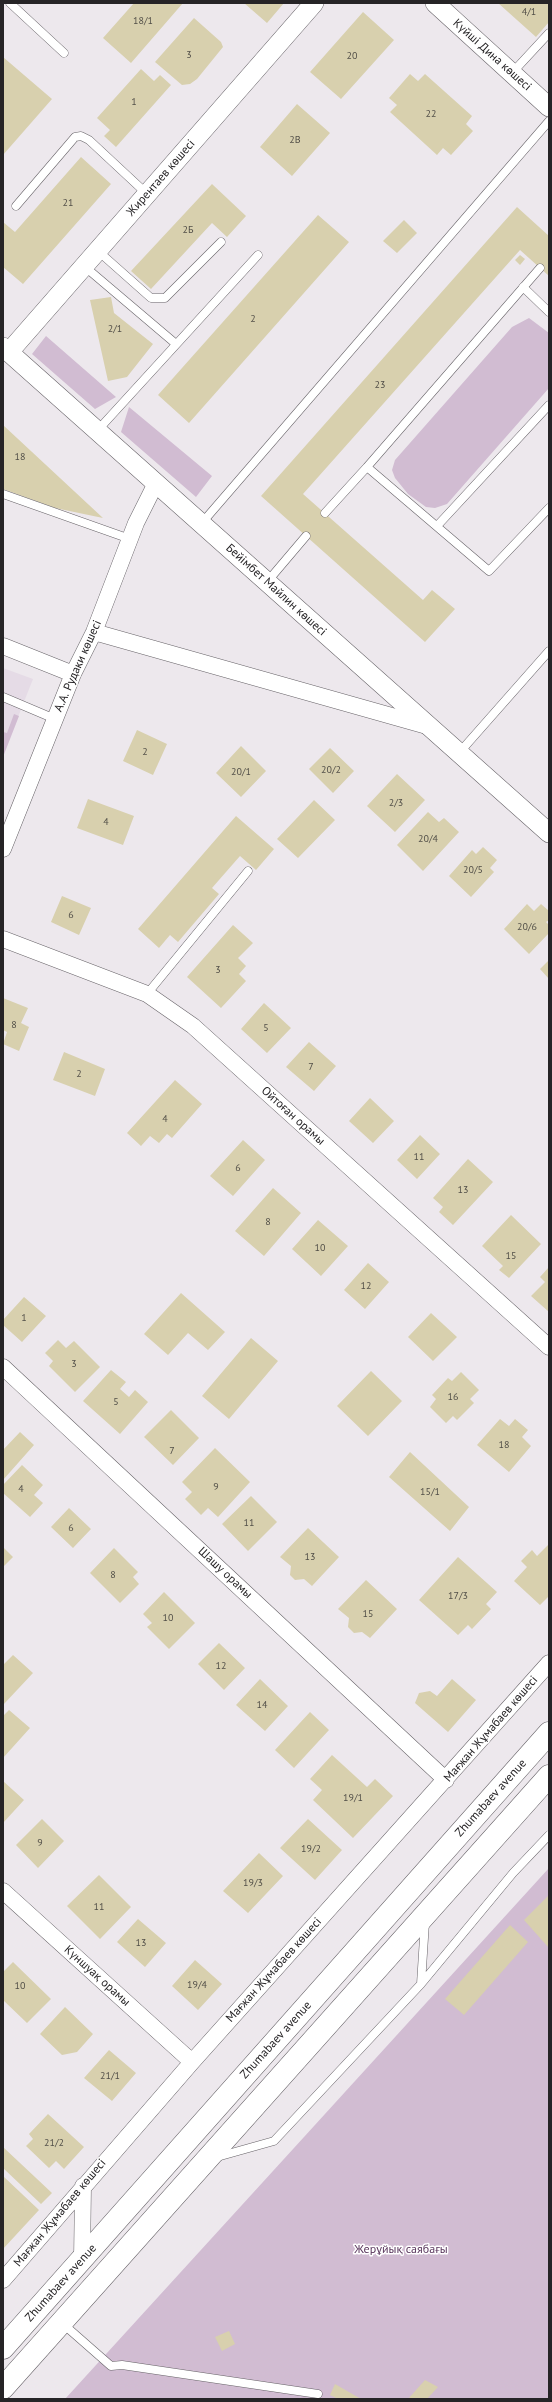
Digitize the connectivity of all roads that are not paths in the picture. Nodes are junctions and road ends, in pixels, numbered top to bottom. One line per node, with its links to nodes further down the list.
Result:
1 (10, 3): 5 (lane)
2 (314, 3): 9 (street, Жирентаев көшесі)
3 (435, 3): 6 (street, Күйші Дина көшесі)
4 (549, 33): 6 (lane)
5 (64, 53)
6 (512, 73): 7 (street, Күйші Дина көшесі)
7 (549, 107)
8 (549, 121): 27 (lane)
9 (147, 194): 10 (lane); 12 (street, Жирентаев көшесі)
10 (16, 206)
11 (221, 242): 12 (lane)
12 (98, 251): 14 (street, Жирентаев көшесі)
13 (258, 255): 18 (lane)
14 (84, 266): 18 (lane); 19 (street, Жирентаев көшесі)
15 (540, 268): 16 (lane)
16 (523, 287): 17 (lane); 22 (lane)
17 (549, 312)
18 (176, 344): 21 (lane)
19 (5, 353): 21 (street, Бейімбет Майлин көшесі)
20 (549, 404): 28 (lane)
21 (97, 430): 23 (street, Бейімбет Майлин көшесі)
22 (367, 467): 26 (lane); 28 (lane)
23 (156, 483): 27 (street, Бейімбет Майлин көшесі); 30 (street, А.А. Рудаки көшесі)
24 (3, 494): 30 (lane)
25 (549, 508): 28 (lane)
26 (325, 513)
27 (202, 524): 31 (street, Бейімбет Майлин көшесі)
28 (436, 526)
29 (306, 536): 31 (lane)
30 (130, 540): 32 (street, А.А. Рудаки көшесі)
31 (267, 582): 38 (street, Бейімбет Майлин көшесі)
32 (94, 632): 35 (street, А.А. Рудаки көшесі); 38 (street)
33 (3, 646): 35 (street)
34 (549, 651): 39 (lane)
35 (73, 674): 37 (street, А.А. Рудаки көшесі)
36 (3, 697): 37 (lane)
37 (55, 719): 41 (street, А.А. Рудаки көшесі)
38 (429, 726): 39 (street, Бейімбет Майлин көшесі)
39 (459, 753): 40 (street, Бейімбет Майлин көшесі)
40 (549, 833)
41 (3, 849)
42 (248, 871): 44 (lane)
43 (3, 938): 44 (street, Ойтоған орамы)
44 (147, 994): 45 (street, Ойтоған орамы)
45 (549, 1347)
46 (3, 1367): 50 (street, Шашу орамы)
47 (549, 1663): 50 (street, Мағжан Жұмабаев көшесі)
48 (549, 1733): 58 (main road, Zhumabaev avenue)
49 (549, 1776): 53 (main road)
50 (446, 1780): 55 (street, Мағжан Жұмабаев көшесі)
51 (549, 1835): 54 (lane)
52 (3, 1891): 55 (street, Күншуақ орамы)
53 (425, 1915): 54 (lane); 56 (main road)
54 (421, 1984): 56 (lane)
55 (192, 2062): 57 (street, Мағжан Жұмабаев көшесі)
56 (206, 2160): 60 (main road)
57 (83, 2186): 58 (street); 59 (street, Мағжан Жұмабаев көшесі)
58 (82, 2260): 61 (main road, Zhumabaev avenue)
59 (3, 2280)
60 (61, 2322): 62 (main road); 63 (lane)
61 (3, 2348)
62 (3, 2388)
63 (318, 2394)

